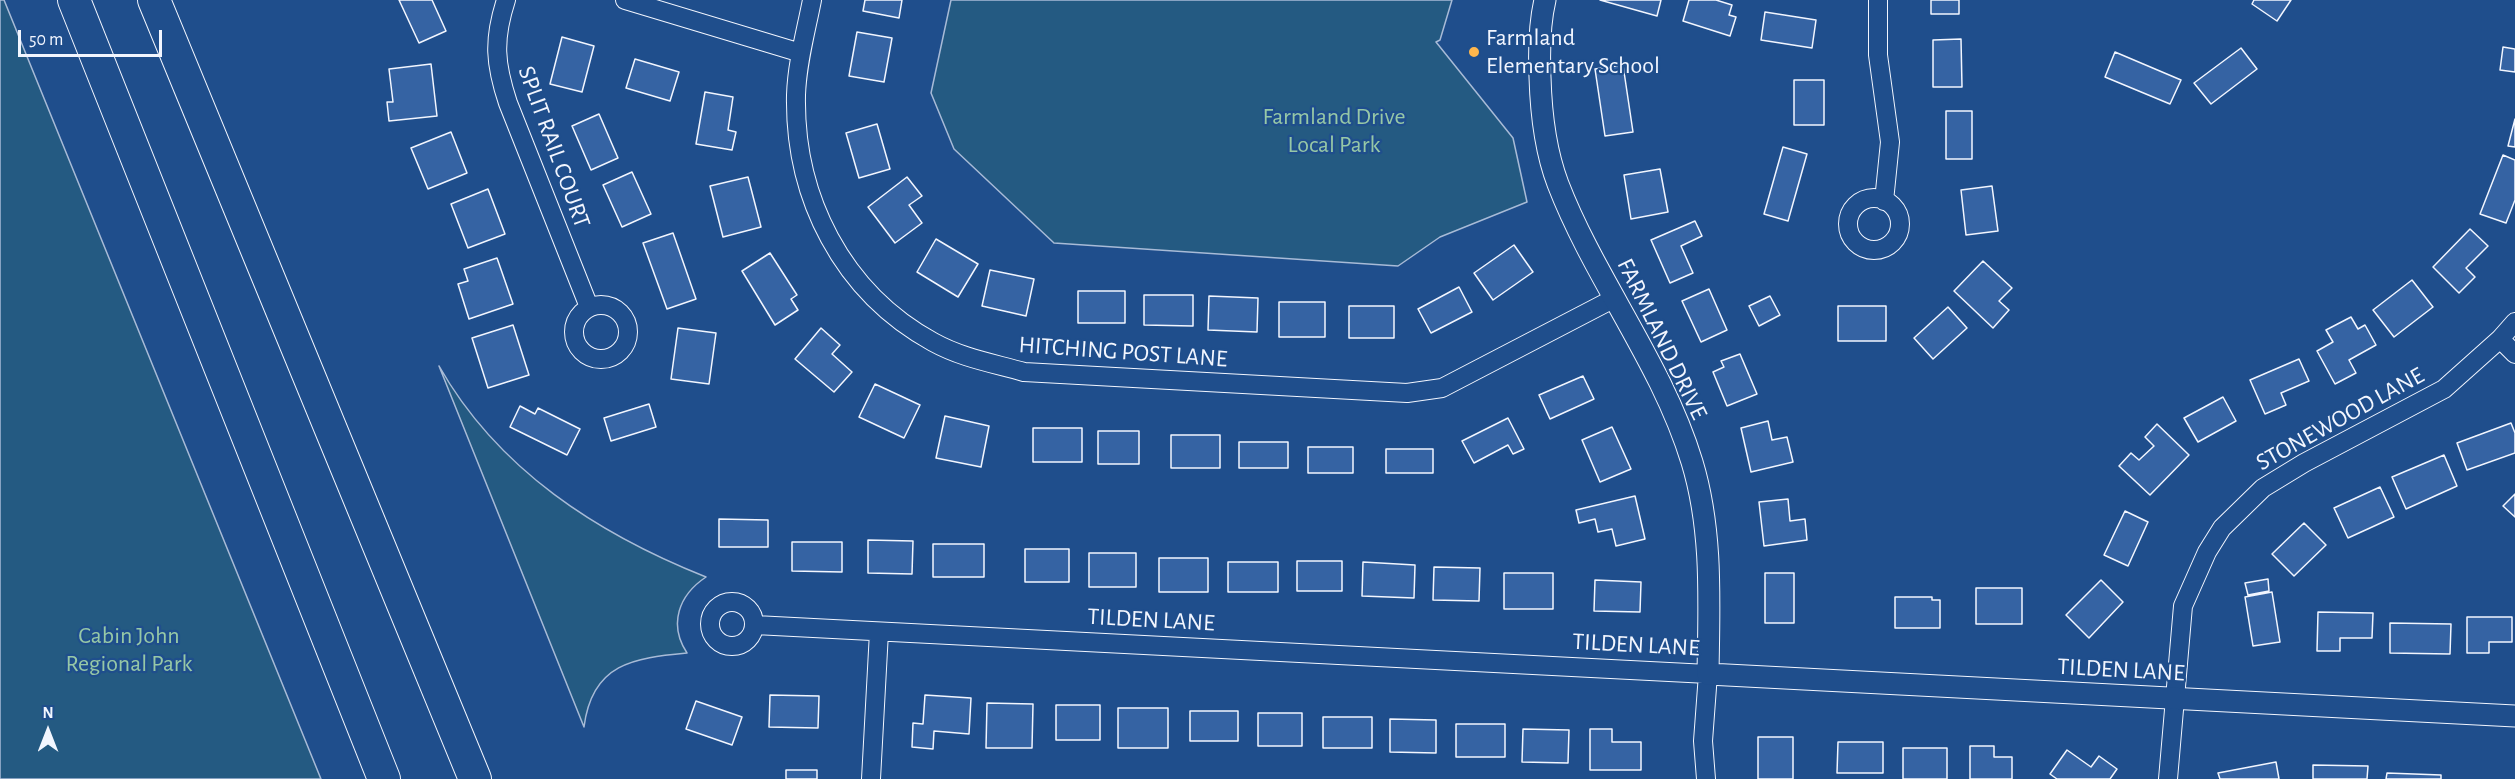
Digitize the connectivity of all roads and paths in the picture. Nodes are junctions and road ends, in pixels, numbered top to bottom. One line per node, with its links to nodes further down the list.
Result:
1 (74, 0): 20 (highway)
2 (154, 0): 21 (highway)
3 (506, 0): 11 (street, SPLIT RAIL COURT)
4 (625, 0): 8 (street)
5 (812, 0): 8 (street, HITCHING POST LANE)
6 (1545, 0): 10 (street, FARMLAND DRIVE)
7 (1878, 0): 9 (street)
8 (801, 53): 10 (street, HITCHING POST LANE)
9 (1884, 201)
10 (1615, 298): 17 (street, FARMLAND DRIVE)
11 (589, 308)
12 (2515, 322): 13 (street, STONEWOOD LANE)
13 (2500, 339): 14 (street); 18 (street, STONEWOOD LANE)
14 (2515, 354)
15 (754, 625): 16 (street, TILDEN LANE)
16 (879, 632): 17 (street, TILDEN LANE); 22 (street)
17 (1708, 674): 18 (street, TILDEN LANE); 23 (street, FARMLAND DRIVE)
18 (2175, 699): 19 (street, TILDEN LANE); 24 (street, STONEWOOD LANE)
19 (2515, 716)
20 (384, 779)
21 (475, 779)
22 (872, 779)
23 (1706, 779)
24 (2168, 779)

